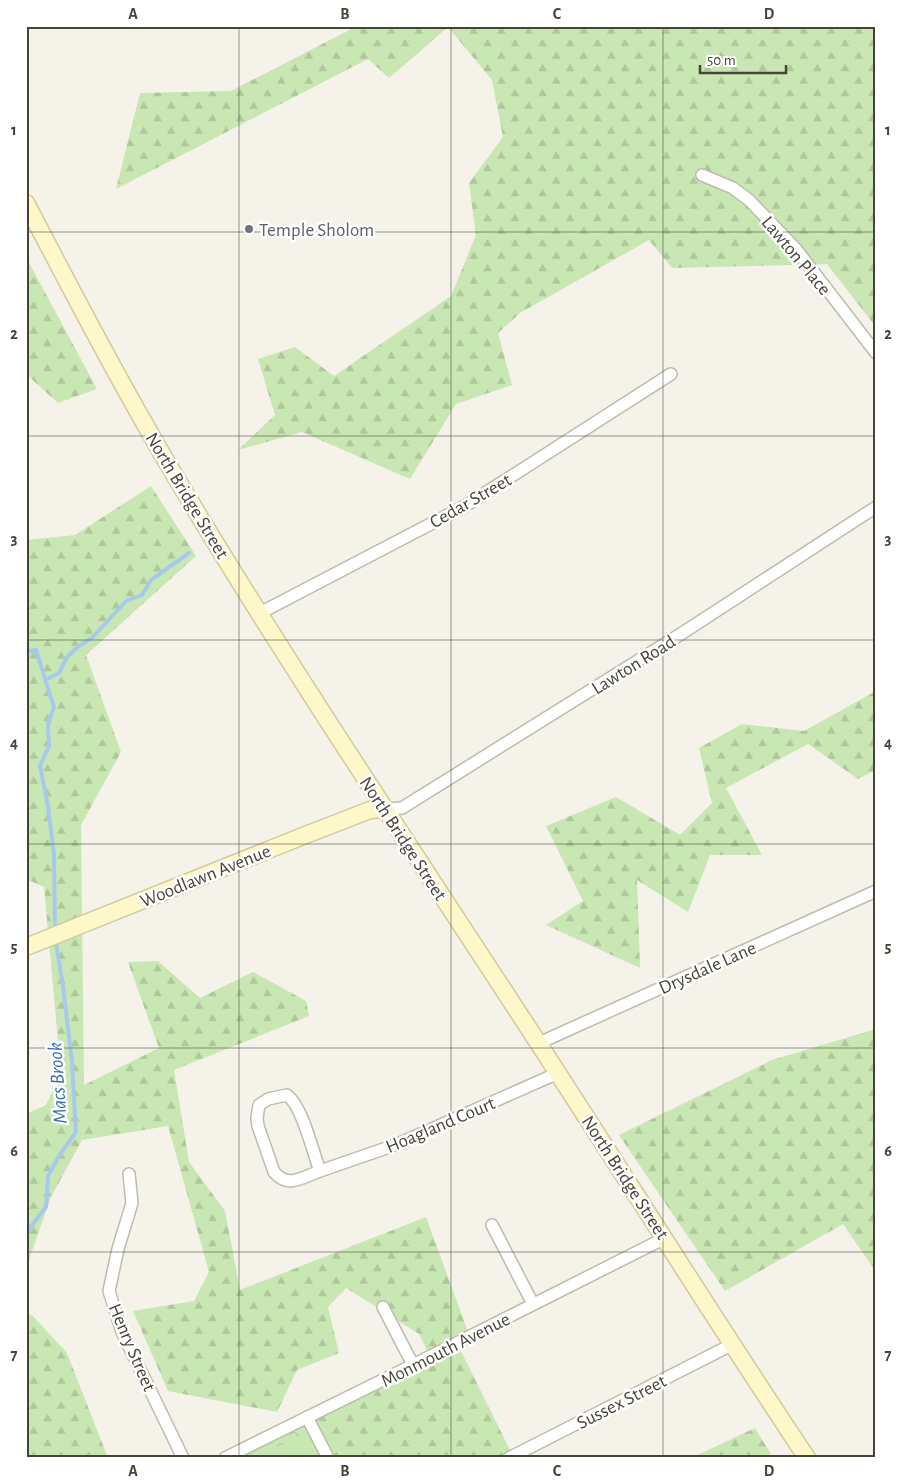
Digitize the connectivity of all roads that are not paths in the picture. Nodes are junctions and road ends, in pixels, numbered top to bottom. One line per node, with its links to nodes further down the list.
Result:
1 (702, 175): 3 (street, Lawton Place)
2 (26, 204): 6 (street, North Bridge Street)
3 (876, 353)
4 (671, 374): 6 (street, Cedar Street)
5 (876, 507): 7 (street, Lawton Road)
6 (260, 613): 7 (street, North Bridge Street)
7 (385, 809): 9 (street, Woodlawn Avenue); 10 (street, North Bridge Street)
8 (876, 891): 10 (street, Drysdale Lane)
9 (26, 947)
10 (539, 1043): 11 (street, North Bridge Street)
11 (558, 1073): 12 (street, Hoagland Court); 15 (street, North Bridge Street)
12 (320, 1171): 12 (street, Hoagland Court)
13 (128, 1174): 21 (street, Henry Street)
14 (492, 1224): 16 (street)
15 (664, 1238): 16 (street, Monmouth Avenue); 18 (street, North Bridge Street)
16 (533, 1304): 19 (street, Monmouth Avenue)
17 (382, 1307): 19 (street)
18 (733, 1344): 24 (street, Sussex Street); 25 (street, North Bridge Street)
19 (412, 1365): 20 (street, Monmouth Avenue)
20 (307, 1417): 22 (street, Monmouth Avenue); 23 (street)
21 (184, 1458)
22 (224, 1458)
23 (328, 1458)
24 (509, 1458)
25 (808, 1458)

